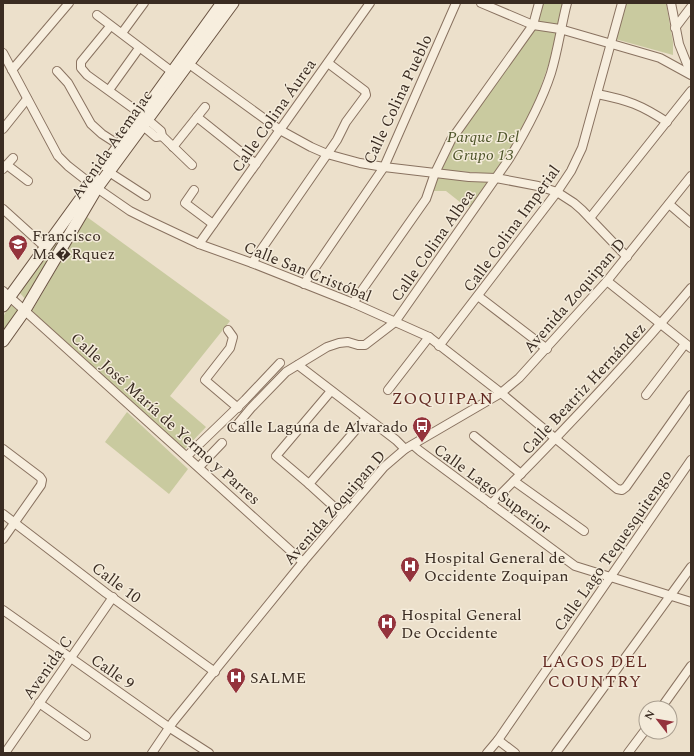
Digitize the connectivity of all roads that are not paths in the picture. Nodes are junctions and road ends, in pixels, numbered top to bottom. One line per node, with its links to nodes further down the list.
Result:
1 (68, 3): 24 (street)
2 (144, 3): 18 (street)
3 (222, 3): 22 (main road, Avenida Atemajac)
4 (233, 3): 22 (main road, Avenida Atemajac)
5 (370, 3): 23 (street, Calle Colina Áurea)
6 (456, 3): 45 (street, Calle Colina Pueblo)
7 (481, 3): 14 (street)
8 (539, 3): 14 (street)
9 (567, 3): 17 (street, Calle Colina Albea)
10 (622, 3): 19 (street, Calle Colina Imperial)
11 (671, 3): 15 (street)
12 (691, 7): 15 (street)
13 (97, 15): 18 (street)
14 (533, 24): 17 (street); 47 (street)
15 (675, 28): 27 (street)
16 (108, 29): 28 (street)
17 (560, 29): 19 (street); 49 (street, Calle Colina Albea)
18 (122, 33): 26 (street)
19 (611, 44): 27 (street); 30 (street, Calle Colina Imperial)
20 (137, 51): 28 (street)
21 (3, 53): 24 (street, Calle San Cristóbal)
22 (185, 60): 26 (main road, Avenida Atemajac); 34 (main road, Avenida Atemajac); 37 (street)
23 (328, 63): 37 (street, Calle Colina Áurea); 40 (street)
24 (12, 70): 31 (street, Calle San Cristóbal)
25 (57, 71): 38 (street)
26 (171, 71): 34 (main road, Avenida Atemajac)
27 (691, 74)
28 (109, 90): 34 (street)
29 (691, 92): 35 (street)
30 (597, 94): 35 (street); 53 (street, Calle Colina Imperial)
31 (27, 98): 36 (street); 51 (street, Calle San Cristóbal)
32 (205, 107): 33 (street)
33 (197, 117): 39 (street); 42 (street)
34 (144, 120): 38 (main road, Avenida Atemajac); 39 (street); 46 (main road, Avenida Atemajac)
35 (667, 122): 57 (street)
36 (3, 129)
37 (280, 130): 40 (street); 42 (street, Calle Colina Áurea)
38 (119, 145): 51 (main road, Avenida Atemajac)
39 (173, 147): 43 (street)
40 (327, 154): 45 (street); 63 (street)
41 (13, 158): 44 (street)
42 (256, 164): 59 (street, Calle Colina Áurea)
43 (192, 165)
44 (5, 167): 50 (street)
45 (384, 167): 47 (street); 65 (street, Calle Colina Pueblo)
46 (109, 172): 51 (main road, Avenida Atemajac); 54 (street)
47 (435, 173): 49 (street); 69 (street)
48 (691, 176): 55 (street, Avenida Zoquipan D)
49 (496, 178): 53 (street); 72 (street, Calle Colina Albea)
50 (28, 181)
51 (94, 186): 60 (street, Calle San Cristóbal); 61 (main road, Avenida Atemajac); 71 (main road, Avenida Atemajac)
52 (194, 190): 59 (street)
53 (557, 192): 57 (street); 68 (street, Calle Colina Imperial)
54 (146, 196)
55 (669, 204): 58 (street); 62 (street, Avenida Zoquipan D)
56 (3, 209): 61 (street)
57 (590, 218): 62 (street)
58 (691, 223)
59 (213, 224): 60 (street, Calle Colina Áurea)
60 (199, 244): 63 (street, Calle San Cristóbal)
61 (45, 247): 67 (main road, Avenida Atemajac)
62 (627, 257): 64 (street, Avenida Zoquipan D)
63 (252, 263): 65 (street, Calle San Cristóbal)
64 (607, 281): 73 (street); 79 (street, Avenida Zoquipan D)
65 (304, 284): 69 (street, Calle San Cristóbal)
66 (691, 288): 73 (street, Calle Beatriz Hernández)
67 (6, 294): 70 (main road, Avenida Atemajac); 71 (street, Calle José María de Yermo y Parres)
68 (478, 296): 77 (street, Calle Colina Imperial); 79 (street)
69 (353, 303): 72 (street, Calle San Cristóbal)
70 (3, 306)
71 (25, 310): 76 (main road, Avenida Atemajac); 98 (street, Calle José María de Yermo y Parres)
72 (395, 322): 75 (street, Calle San Cristóbal); 81 (street, Calle Colina Albea)
73 (660, 324): 78 (street); 93 (street, Calle Beatriz Hernández)
74 (228, 330): 88 (street)
75 (429, 337): 77 (street, Calle San Cristóbal); 82 (street)
76 (3, 341)
77 (440, 346): 84 (street, Calle San Cristóbal)
78 (688, 346): 85 (street)
79 (547, 349): 84 (street, Avenida Zoquipan D)
80 (280, 363): 87 (street)
81 (298, 365): 83 (street); 89 (street, Calle Colina Albea)
82 (388, 390)
83 (332, 391): 90 (street); 103 (street)
84 (501, 393): 93 (street, Calle San Cristóbal); 95 (street, Avenida Zoquipan D)
85 (646, 395)
86 (691, 395): 93 (street, Calle San Cristóbal)
87 (245, 400): 88 (street); 89 (street)
88 (238, 408): 98 (street)
89 (251, 408): 91 (street, Calle Colina Albea)
90 (366, 418): 97 (street); 103 (street)
91 (236, 426)
92 (474, 436): 101 (street)
93 (556, 439): 101 (street, Calle Beatriz Hernández)
94 (222, 443): 100 (street)
95 (413, 444): 97 (street, Avenida Zoquipan D); 104 (street, Calle Lago Superior)
96 (3, 449): 107 (street)
97 (405, 449): 106 (street, Avenida Zoquipan D)
98 (187, 456): 100 (street, Calle José María de Yermo y Parres)
99 (691, 460): 112 (street, Calle Lago Tequesquitengo)
100 (199, 467): 110 (street, Calle José María de Yermo y Parres)
101 (522, 474): 102 (street, Calle Beatriz Hernández)
102 (514, 481): 104 (street, Calle Beatriz Hernández); 108 (street)
103 (309, 484): 106 (street)
104 (491, 504): 112 (street, Calle Lago Superior)
105 (3, 514): 107 (street, Calle 10)
106 (343, 515): 110 (street, Avenida Zoquipan D)
107 (15, 522): 109 (street); 114 (street, Calle 10)
108 (584, 531)
109 (3, 539)
110 (304, 562): 119 (street, Avenida Zoquipan D)
111 (691, 567): 113 (street)
112 (610, 577): 113 (street, Calle Lago Superior); 124 (street, Calle Lago Tequesquitengo)
113 (670, 596): 115 (street, Calle Lago Superior); 131 (street)
114 (113, 597): 117 (street, Avenida C); 119 (street, Calle 10)
115 (691, 602)
116 (3, 610): 117 (street, Calle 9)
117 (71, 658): 121 (street, Avenida C); 122 (street, Calle 9)
118 (691, 666): 120 (street)
119 (215, 672): 122 (street, Avenida Zoquipan D)
120 (667, 700)
121 (40, 703): 123 (street); 126 (street, Avenida C)
122 (169, 728): 127 (street, Avenida Zoquipan D); 128 (street, Calle 9)
123 (86, 736)
124 (498, 740): 129 (street, Calle Lago Tequesquitengo); 130 (street)
125 (638, 740): 132 (street)
126 (5, 753)
127 (152, 753)
128 (209, 753)
129 (488, 753)
130 (515, 753)
131 (556, 753)
132 (628, 753)

